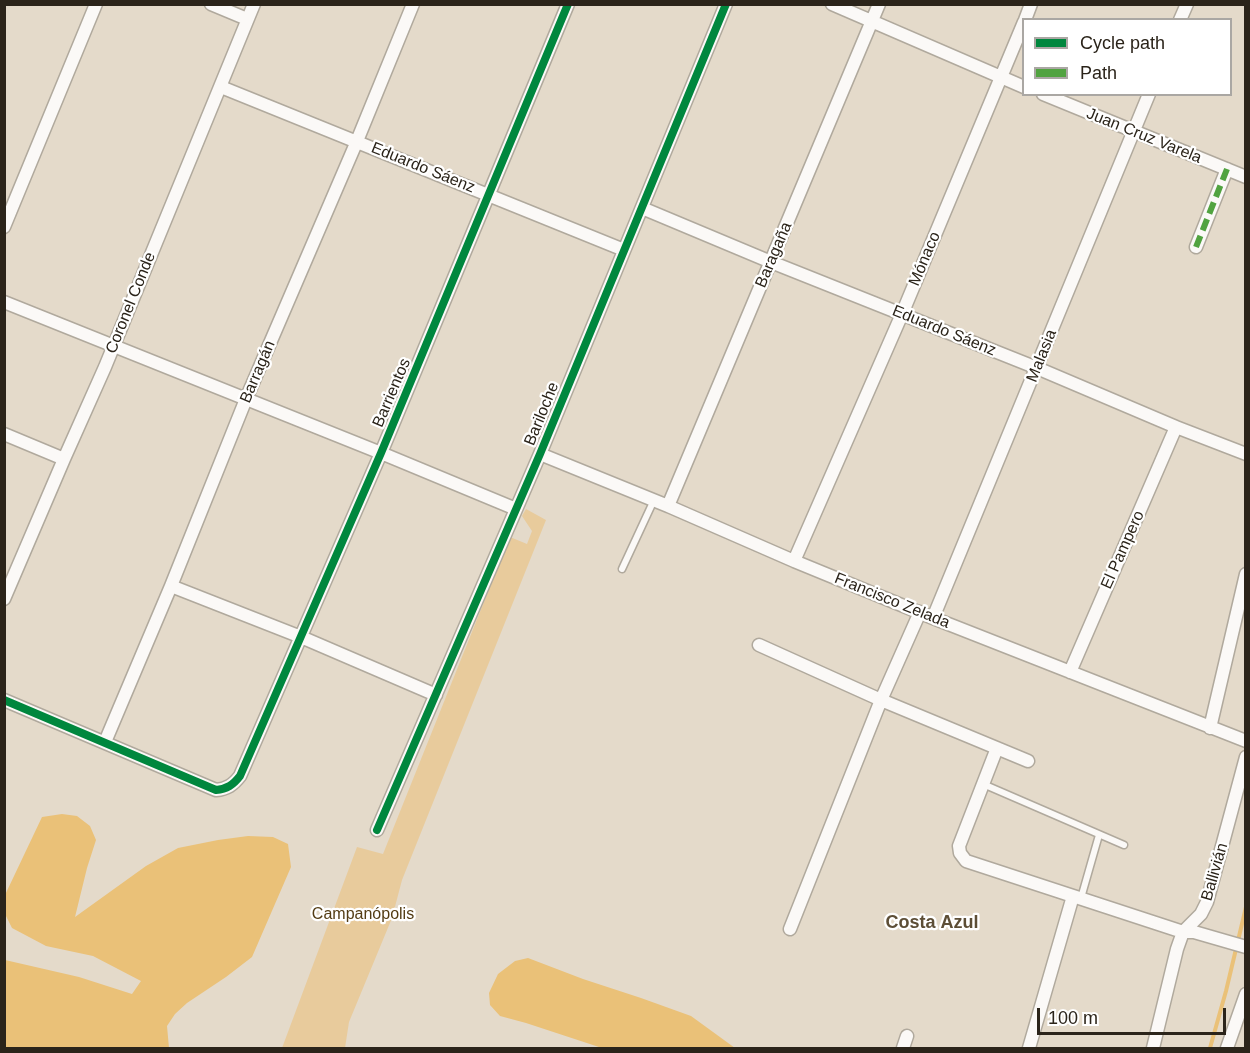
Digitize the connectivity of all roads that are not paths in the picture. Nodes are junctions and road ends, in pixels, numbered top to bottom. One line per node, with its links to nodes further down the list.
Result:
1 (96, 4): 27 (street)
2 (211, 4): 13 (street)
3 (254, 4): 13 (street, Coronel Conde)
4 (413, 4): 22 (street, Barragán)
5 (568, 4): 25 (street, Barrientos)
6 (726, 4): 26 (street, Bariloche)
7 (832, 4): 14 (street)
8 (879, 4): 14 (street, Baragaña)
9 (1031, 4): 11 (street, Mónaco)
10 (1187, 4): 12 (street)
11 (1025, 18)
12 (1181, 18)
13 (248, 19): 17 (street, Coronel Conde)
14 (872, 22): 16 (street); 30 (street, Baragaña)
15 (1022, 26): 16 (street, Mónaco)
16 (1001, 77): 18 (street); 32 (street, Mónaco)
17 (220, 87): 22 (street, Eduardo Sáenz); 33 (street, Coronel Conde)
18 (1022, 87)
19 (1048, 96): 21 (street, Juan Cruz Varela)
20 (1148, 96): 21 (street, Malasia)
21 (1134, 132): 23 (street, Juan Cruz Varela); 34 (street, Malasia)
22 (357, 141): 25 (street, Eduardo Sáenz); 35 (street, Barragán)
23 (1227, 169): 24 (street, Juan Cruz Varela); 28 (street)
24 (1245, 177)
25 (490, 195): 29 (street, Eduardo Sáenz); 38 (street, Barrientos)
26 (642, 208): 29 (street, Bariloche); 30 (street, Eduardo Sáenz)
27 (4, 227)
28 (1196, 247)
29 (624, 250): 39 (street, Bariloche)
30 (771, 262): 32 (street, Eduardo Sáenz); 43 (street, Baragaña)
31 (4, 302): 33 (street)
32 (902, 314): 34 (street, Eduardo Sáenz); 45 (street, Mónaco)
33 (113, 346): 35 (street); 41 (street, Coronel Conde)
34 (1037, 368): 36 (street, Eduardo Sáenz); 53 (street, Malasia)
35 (246, 399): 38 (street); 50 (street, Barragán)
36 (1176, 427): 40 (street, Eduardo Sáenz); 56 (street, El Pampero)
37 (4, 434): 41 (street)
38 (381, 453): 44 (street); 54 (street, Barrientos)
39 (540, 454): 42 (street, Francisco Zelada); 44 (street, Bariloche)
40 (1245, 454)
41 (64, 459): 47 (street, Coronel Conde)
42 (654, 501): 43 (street, Francisco Zelada); 48 (lane)
43 (668, 506): 45 (street, Francisco Zelada)
44 (516, 509): 57 (street, Bariloche)
45 (794, 561): 52 (street, Francisco Zelada)
46 (4, 563): 47 (street)
47 (18, 569): 51 (street, Coronel Conde)
48 (622, 569)
49 (1245, 574): 60 (street)
50 (171, 586): 54 (street); 61 (street, Barragán)
51 (4, 599)
52 (920, 612): 53 (street, Francisco Zelada); 59 (street)
53 (933, 618): 56 (street, Francisco Zelada)
54 (302, 637): 57 (street); 61 (street, Barrientos)
55 (759, 645): 59 (street)
56 (1070, 672): 60 (street, Francisco Zelada)
57 (436, 695): 67 (street, Bariloche)
58 (4, 700): 61 (street)
59 (881, 700): 63 (street); 71 (street)
60 (1210, 728): 62 (street, Francisco Zelada)
61 (105, 741)
62 (1245, 741)
63 (997, 748): 65 (street); 66 (street)
64 (1245, 757): 72 (street, Ballivián)
65 (1028, 761)
66 (983, 784): 68 (lane); 70 (street)
67 (377, 830)
68 (1099, 835): 69 (lane); 70 (lane)
69 (1124, 845)
70 (1077, 898): 72 (street); 77 (street)
71 (790, 929)
72 (1183, 932): 73 (street); 78 (street, Ballivián)
73 (1240, 946)
74 (1245, 994): 79 (street)
75 (907, 1036): 76 (street)
76 (903, 1048)
77 (1029, 1048)
78 (1153, 1048)
79 (1227, 1048)

